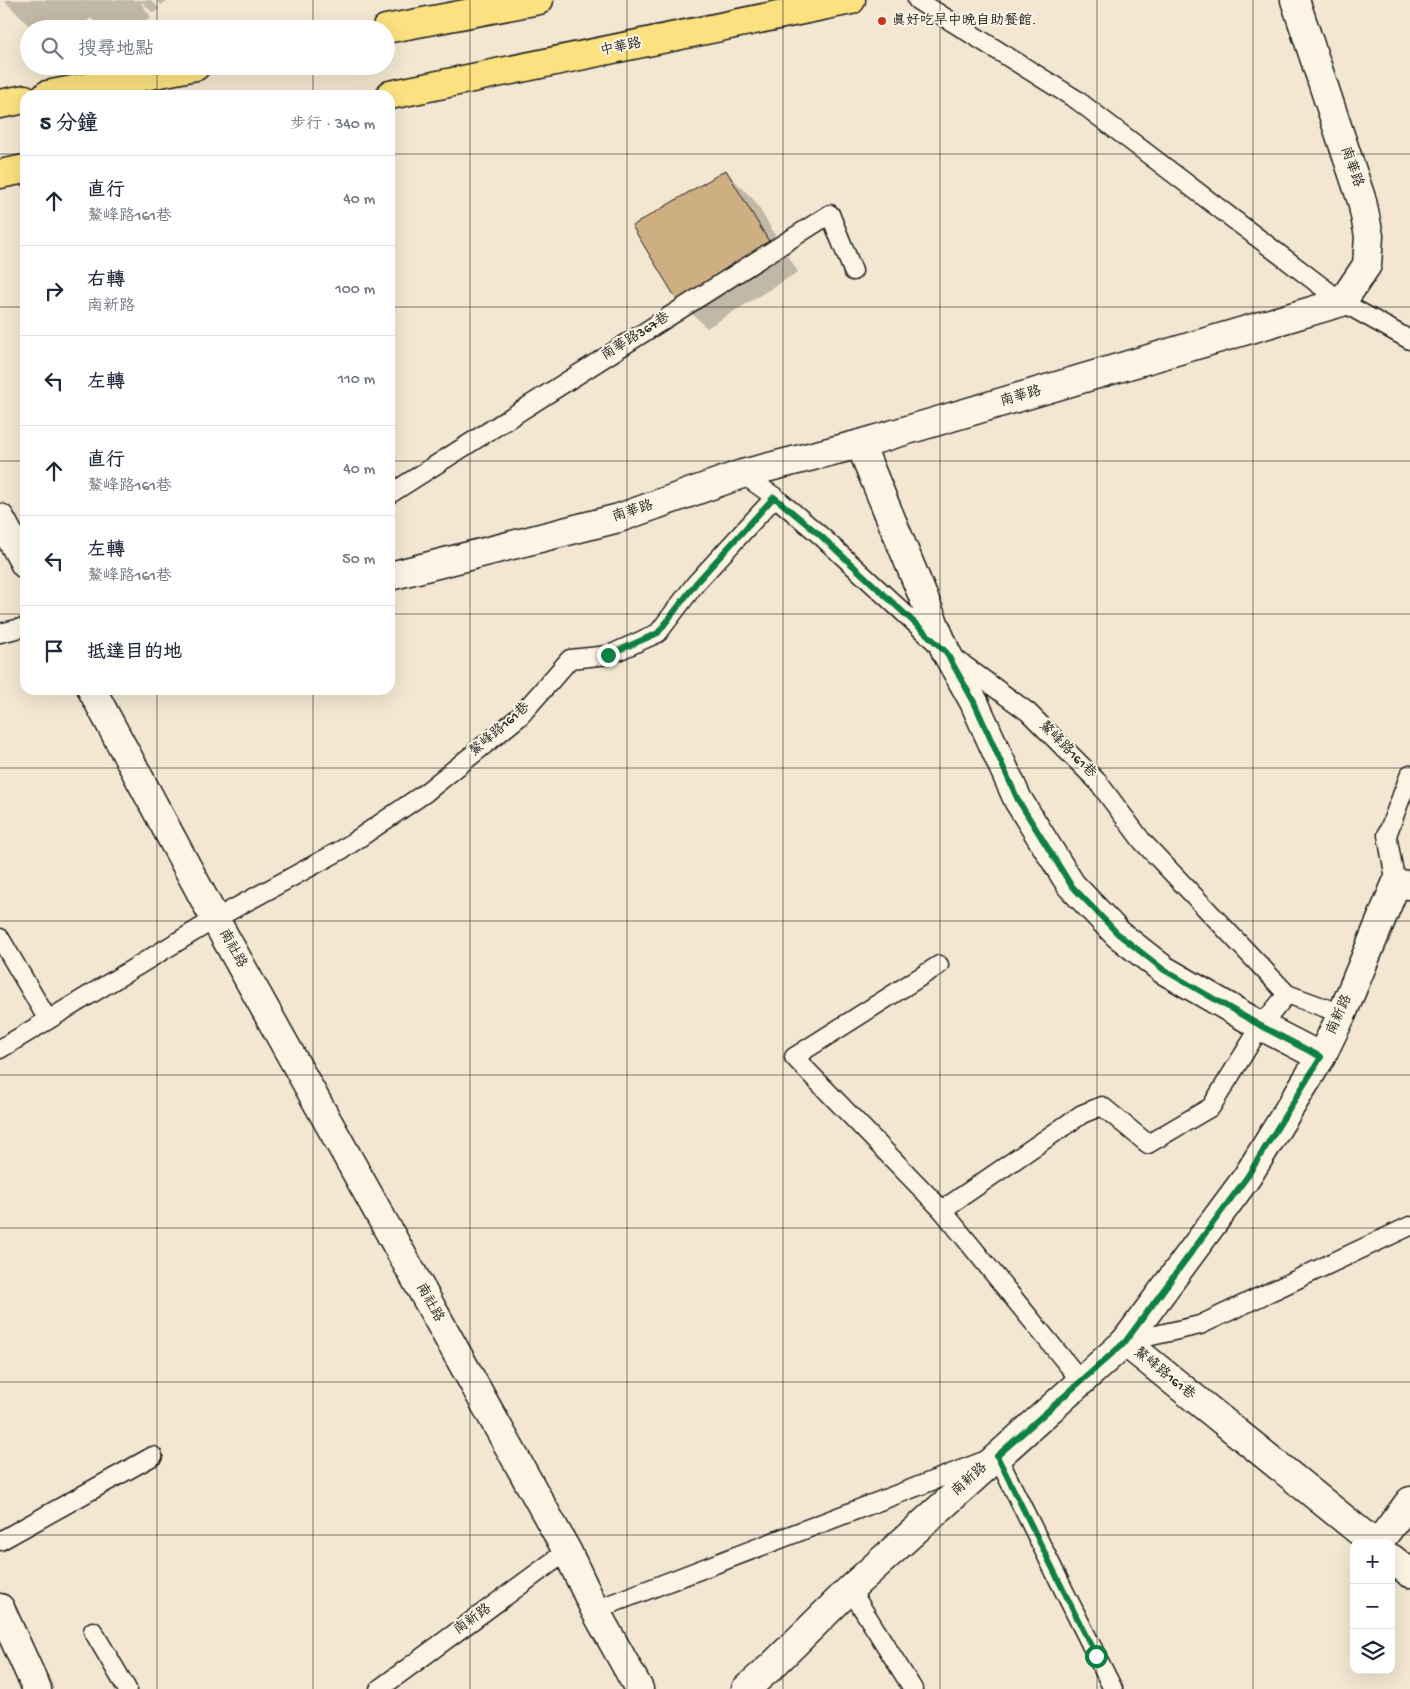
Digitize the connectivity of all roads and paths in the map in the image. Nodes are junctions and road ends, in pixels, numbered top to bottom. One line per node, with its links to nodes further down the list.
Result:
1 (539, 0): 5 (main road)
2 (851, 0): 8 (main road, 中華路)
3 (917, 0): 14 (lane)
4 (1295, 0): 14 (street, 南華路)
5 (395, 28)
6 (150, 75): 7 (main road)
7 (73, 90)
8 (395, 94)
9 (20, 100): 10 (main road)
10 (0, 104)
11 (20, 171): 12 (main road)
12 (0, 174)
13 (852, 271): 18 (lane, 南華路367巷)
14 (1342, 302): 15 (lane); 16 (street, 南華路)
15 (1410, 340)
16 (860, 444): 17 (street, 南華路); 25 (street)
17 (742, 474): 19 (lane, 鰲峰路161巷); 22 (street, 南華路)
18 (395, 491)
19 (774, 497): 25 (lane, 鰲峰路161巷); 29 (lane, 鰲峰路161巷)
20 (0, 518): 21 (street)
21 (20, 555)
22 (395, 575)
23 (20, 628): 24 (lane)
24 (0, 634)
25 (946, 652): 32 (lane, 鰲峰路161巷); 35 (street)
26 (95, 695): 29 (street, 南社路)
27 (1410, 774): 28 (lane)
28 (1403, 884): 33 (street, 南新路)
29 (215, 919): 34 (lane, 南社路); 48 (street, 南社路)
30 (0, 938): 34 (lane)
31 (939, 965): 38 (lane)
32 (1287, 994): 33 (lane, 鰲峰路161巷); 35 (lane)
33 (1342, 1014): 37 (street, 南新路)
34 (48, 1020): 36 (lane, 南社路)
35 (1261, 1026): 37 (street); 38 (lane)
36 (0, 1049)
37 (1321, 1057): 40 (street, 南新路)
38 (942, 1210): 41 (lane)
39 (1410, 1226): 40 (lane, 鰲峰路161巷)
40 (1125, 1342): 41 (street, 南新路); 45 (street, 鰲峰路161巷)
41 (1081, 1381): 43 (street, 南新路)
42 (153, 1456): 47 (lane)
43 (997, 1456): 51 (street, 南新路); 53 (lane); 61 (lane)
44 (1410, 1501): 46 (street, 鰲峰路161巷)
45 (1371, 1539)
46 (1379, 1539)
47 (0, 1541)
48 (567, 1552): 53 (street, 南社路); 57 (lane, 南新路)
49 (1395, 1561): 50 (street)
50 (1410, 1573)
51 (850, 1589): 59 (street, 南新路); 60 (lane)
52 (0, 1608): 55 (street)
53 (595, 1610): 58 (street, 南社路)
54 (93, 1631): 56 (lane)
55 (37, 1689)
56 (127, 1689)
57 (380, 1689)
58 (639, 1689)
59 (746, 1689)
60 (913, 1689)
61 (1113, 1689)

